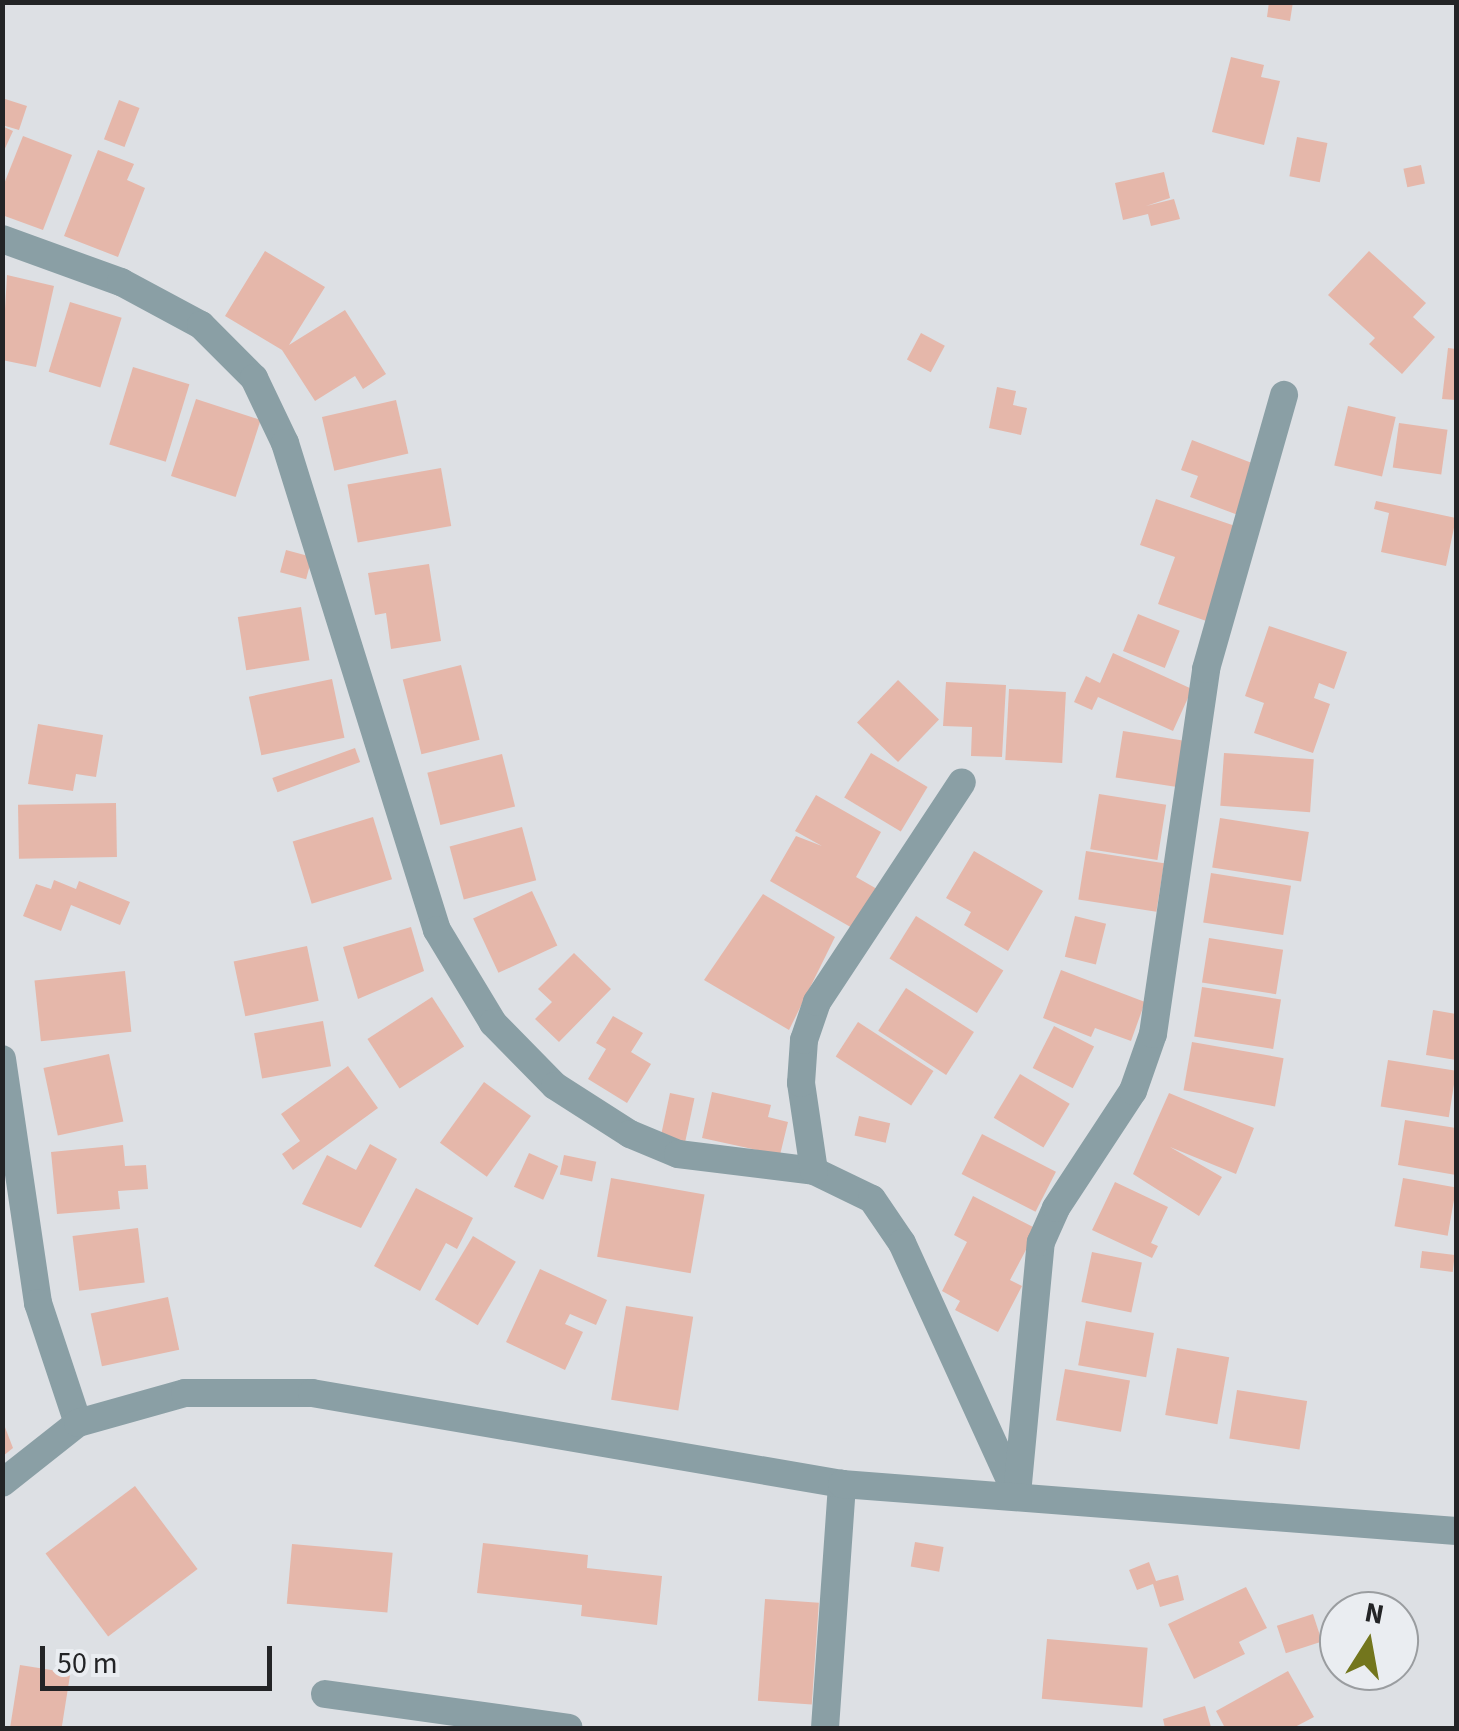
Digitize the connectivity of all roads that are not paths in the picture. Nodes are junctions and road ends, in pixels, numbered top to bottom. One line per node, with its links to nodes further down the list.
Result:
1 (2, 238): 5 (street)
2 (1284, 395): 9 (street)
3 (962, 782): 5 (street)
4 (2, 1058): 6 (street)
5 (814, 1171): 9 (street)
6 (78, 1424): 7 (street); 8 (street)
7 (2, 1482)
8 (842, 1484): 9 (street); 13 (street)
9 (1017, 1495): 10 (street)
10 (1456, 1531)
11 (325, 1694): 12 (street)
12 (559, 1728)
13 (825, 1728)

